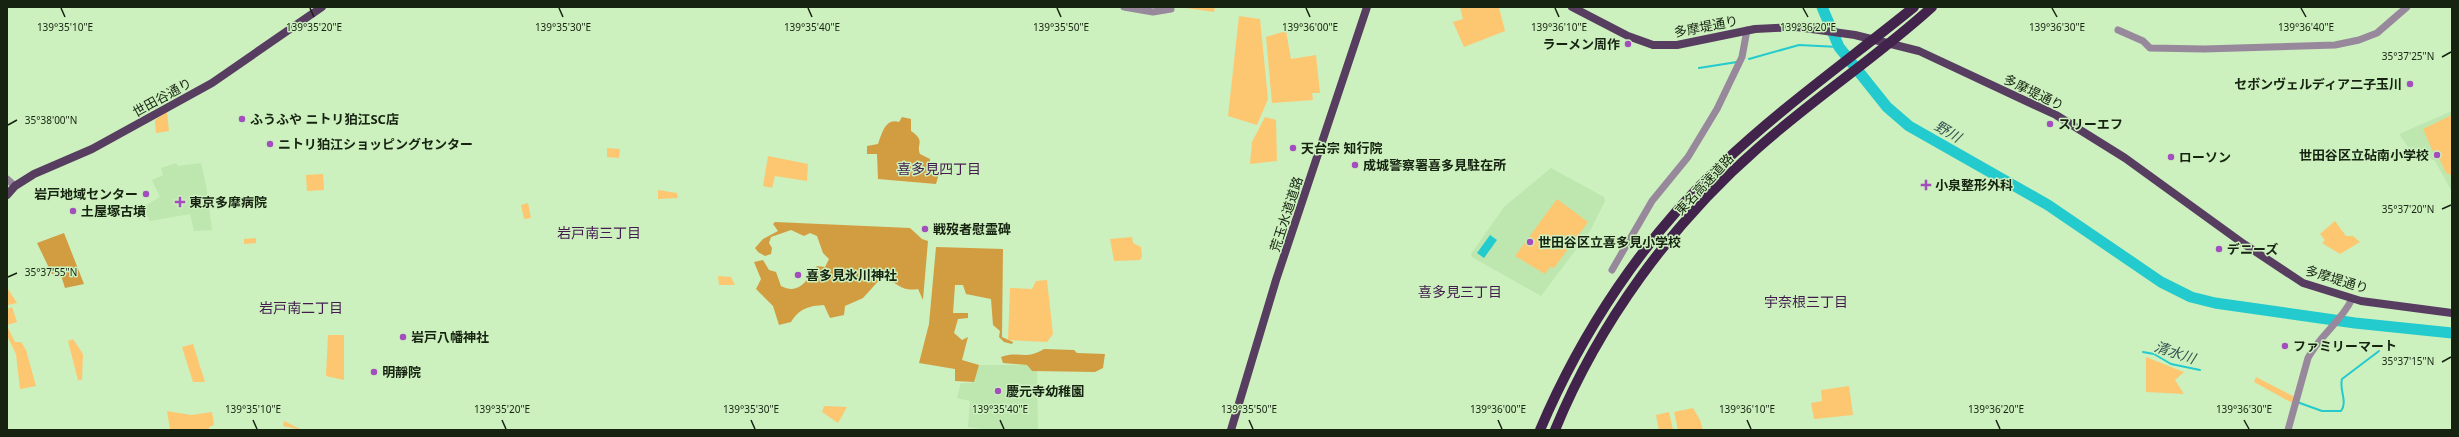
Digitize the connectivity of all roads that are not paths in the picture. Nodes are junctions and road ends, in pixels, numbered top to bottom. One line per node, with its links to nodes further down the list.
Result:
1 (322, 7): 12 (main road, 世田谷通り)
2 (1124, 7): 8 (street)
3 (1367, 7): 17 (main road, 荒玉水道道路)
4 (1572, 7): 9 (main road, 多摩堤通り)
5 (1914, 7): 18 (highway, 東名高速道路, bridge)
6 (1932, 7): 19 (highway, 東名高速道路, bridge)
7 (2406, 7): 10 (street)
8 (1171, 8)
9 (1747, 30): 14 (street); 15 (main road, 多摩堤通り)
10 (2118, 30)
11 (7, 179): 12 (street)
12 (15, 186): 13 (main road, 世田谷通り)
13 (7, 195)
14 (1612, 270)
15 (2351, 302): 16 (main road, 多摩堤通り); 20 (street)
16 (2452, 313)
17 (1231, 430)
18 (1540, 430)
19 (1554, 430)
20 (2288, 430)

